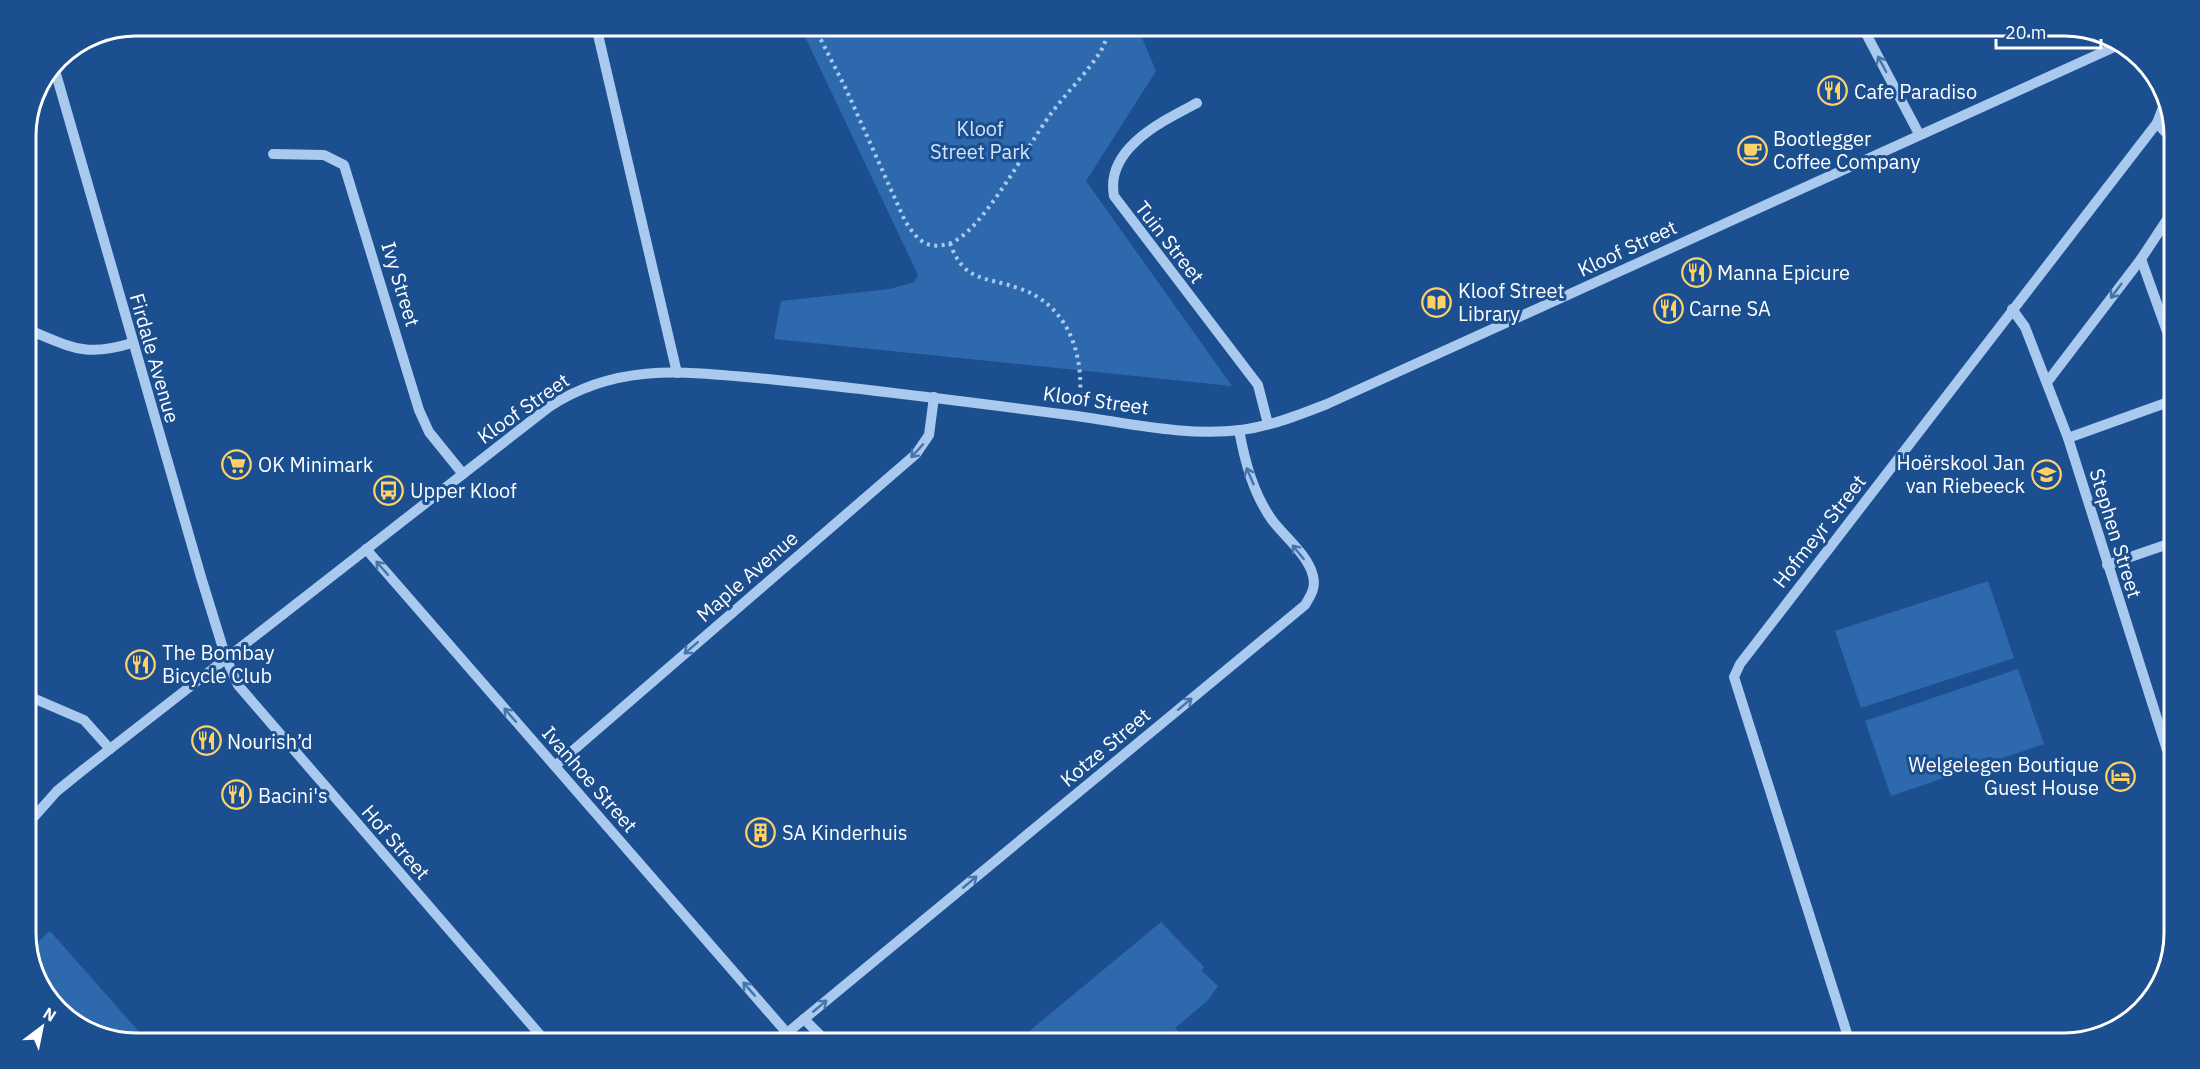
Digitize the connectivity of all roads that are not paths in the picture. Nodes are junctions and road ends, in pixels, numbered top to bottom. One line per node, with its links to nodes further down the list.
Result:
1 (598, 36): 17 (street)
2 (1867, 36): 9 (street, one-way to 2)
3 (2112, 48): 9 (street, Kloof Street)
4 (56, 76): 16 (street, Firdale Avenue)
5 (1197, 103): 21 (street, Tuin Street)
6 (2161, 112): 7 (street, Hofmeyr Street)
7 (2157, 123): 8 (street); 13 (street, Hofmeyr Street)
8 (2164, 131)
9 (1919, 134): 21 (street, Kloof Street)
10 (273, 154): 24 (street, Ivy Street)
11 (2164, 224): 12 (street)
12 (2141, 259): 14 (street); 18 (street, one-way to 18)
13 (2012, 309): 18 (street, Stephen Street); 38 (street, Hofmeyr Street)
14 (2164, 323)
15 (36, 333): 16 (street)
16 (132, 343): 28 (street, Firdale Avenue)
17 (677, 373): 19 (street, Kloof Street); 24 (street, Kloof Street)
18 (2048, 381): 23 (street, Stephen Street)
19 (934, 397): 22 (street, Kloof Street); 32 (street, Maple Avenue, one-way to 32)
20 (2164, 404): 23 (street)
21 (1268, 424): 22 (street, Kloof Street)
22 (1239, 430): 34 (street, Kotze Street, one-way to 22)
23 (2068, 438): 27 (street, Stephen Street)
24 (464, 474): 26 (street, Kloof Street)
25 (2164, 545): 27 (street)
26 (366, 549): 28 (street, Kloof Street); 32 (street, Ivanhoe Street, one-way to 26)
27 (2107, 565): 30 (street, Stephen Street)
28 (226, 658): 31 (street, Kloof Street); 35 (street, Hof Street)
29 (36, 699): 31 (street)
30 (2164, 741)
31 (110, 748): 33 (street, Kloof Street)
32 (555, 766): 36 (street, Ivanhoe Street, one-way to 32)
33 (36, 807)
34 (804, 1019): 36 (street, Kotze Street); 37 (street)
35 (537, 1033)
36 (787, 1033)
37 (817, 1033)
38 (1847, 1033)

